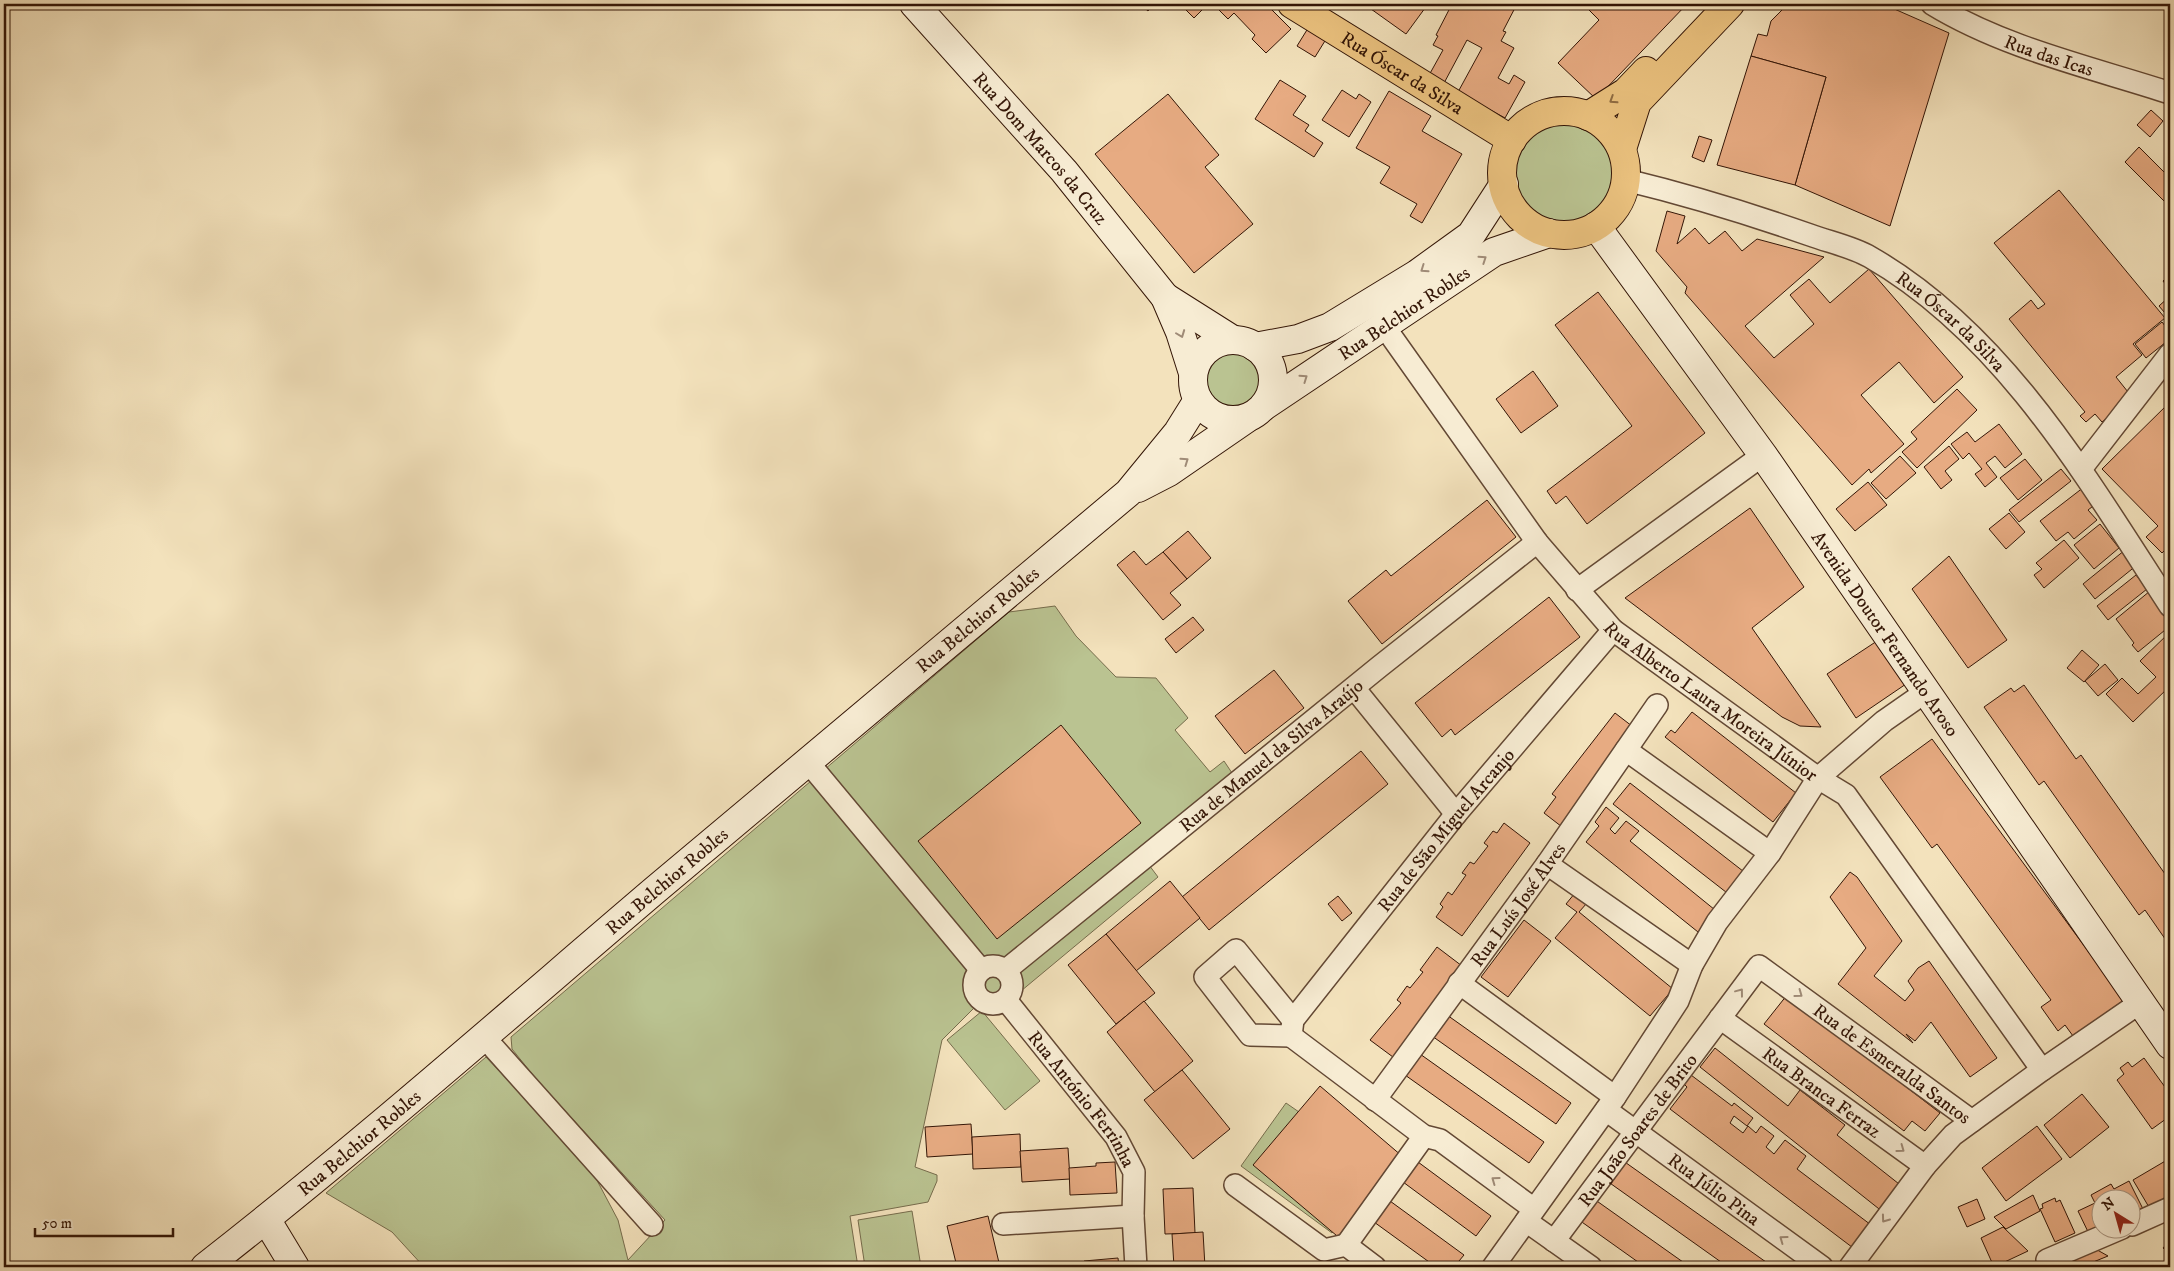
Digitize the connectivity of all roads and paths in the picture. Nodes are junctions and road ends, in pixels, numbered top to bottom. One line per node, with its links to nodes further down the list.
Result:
1 (914, 4): 14 (main road, Rua Dom Marcos da Cruz)
2 (1292, 4): 8 (main road, Rua Óscar da Silva)
3 (1708, 4): 7 (main road, one-way to 7)
4 (1730, 4): 9 (main road)
5 (1932, 4): 6 (street, Rua das Icas)
6 (2170, 93)
7 (1588, 116): 8 (main road); 9 (main road)
8 (1512, 140): 11 (main road)
9 (1622, 149): 10 (main road)
10 (1626, 180): 12 (main road); 22 (street, Rua Óscar da Silva)
11 (1504, 184): 13 (main road); 16 (main road, Rua Belchior Robles, one-way to 16)
12 (1596, 226): 13 (main road); 21 (main road, Avenida Doutor Fernando Aroso)
13 (1549, 233): 15 (main road, Rua Belchior Robles, one-way to 13)
14 (1165, 297): 16 (main road, Rua Dom Marcos da Cruz); 18 (main road, Rua Dom Marcos da Cruz, one-way to 18)
15 (1384, 326): 20 (main road, Rua Belchior Robles, one-way to 15); 24 (street, Rua Alberto Laura Moreira Júnior)
16 (1244, 343): 18 (main road); 20 (main road)
17 (2170, 354): 22 (street)
18 (1193, 373): 19 (main road)
19 (1198, 400): 20 (main road); 23 (main road, Rua Belchior Robles)
20 (1255, 412): 23 (main road, Rua Belchior Robles, one-way to 20)
21 (1763, 455): 25 (street); 29 (main road, Avenida Doutor Fernando Aroso)
22 (2081, 469): 26 (street, Rua Óscar da Silva)
23 (1128, 493): 32 (main road, Rua Belchior Robles)
24 (1538, 542): 25 (street, Rua Alberto Laura Moreira Júnior); 28 (street, Rua de Manuel da Silva Araújo)
25 (1577, 590): 27 (street, Rua Alberto Laura Moreira Júnior)
26 (2170, 606)
27 (1612, 630): 33 (street, Rua Alberto Laura Moreira Júnior); 34 (street, Rua de São Miguel Arcanjo)
28 (1354, 688): 34 (street); 39 (street, Rua de Manuel da Silva Araújo)
29 (1927, 691): 33 (street); 42 (main road, Avenida Doutor Fernando Aroso)
30 (1657, 705): 31 (street, Rua Luís José Alves)
31 (1626, 750): 35 (street); 36 (street, Rua Luís José Alves)
32 (808, 762): 38 (street); 44 (main road, Rua Belchior Robles)
33 (1818, 778): 35 (street); 46 (street, Rua Alberto Laura Moreira Júnior)
34 (1456, 814): 47 (street, Rua de São Miguel Arcanjo)
35 (1770, 853): 37 (street)
36 (1547, 864): 37 (street); 40 (street, Rua Luís José Alves)
37 (1692, 965): 48 (street)
38 (981, 970): 39 (street); 41 (street)
39 (1006, 970): 41 (street)
40 (1459, 983): 47 (street, Rua Luís José Alves); 48 (street, Rua Júlio Pina)
41 (1006, 1000): 56 (street, Rua António Ferrinha)
42 (2156, 1014): 45 (main road, Avenida Doutor Fernando Aroso); 46 (street)
43 (1720, 1018): 49 (street, Rua de Esmeralda Santos, one-way to 49); 50 (street, Rua João Soares de Brito); 52 (street, Rua Branca Ferraz, one-way to 52)
44 (484, 1038): 57 (main road, Rua Belchior Robles); 60 (street)
45 (2170, 1045)
46 (2042, 1070): 49 (street)
47 (1375, 1100): 51 (street)
48 (1610, 1104): 50 (street, Rua Júlio Pina); 55 (street)
49 (1972, 1121): 52 (street, Rua de Esmeralda Santos)
50 (1635, 1131): 62 (street, Rua João Soares de Brito); 71 (street, Rua Júlio Pina, one-way to 50)
51 (1424, 1136): 55 (street, one-way to 51); 63 (street)
52 (1924, 1166): 72 (street, Rua de Esmeralda Santos, one-way to 72)
53 (1235, 1185): 63 (street)
54 (2170, 1208): 58 (street)
55 (1530, 1215): 62 (street); 69 (street)
56 (1133, 1216): 59 (street); 67 (street, Rua António Ferrinha)
57 (266, 1219): 65 (main road, Rua Belchior Robles); 66 (main road)
58 (2142, 1221)
59 (1004, 1224)
60 (652, 1225)
61 (2099, 1238): 64 (street)
62 (1554, 1241): 70 (street)
63 (1346, 1245): 68 (street)
64 (2047, 1260)
65 (205, 1267)
66 (295, 1267)
67 (1136, 1267)
68 (1375, 1267)
69 (1493, 1267)
70 (1591, 1267)
71 (1822, 1267)
72 (1850, 1267)

